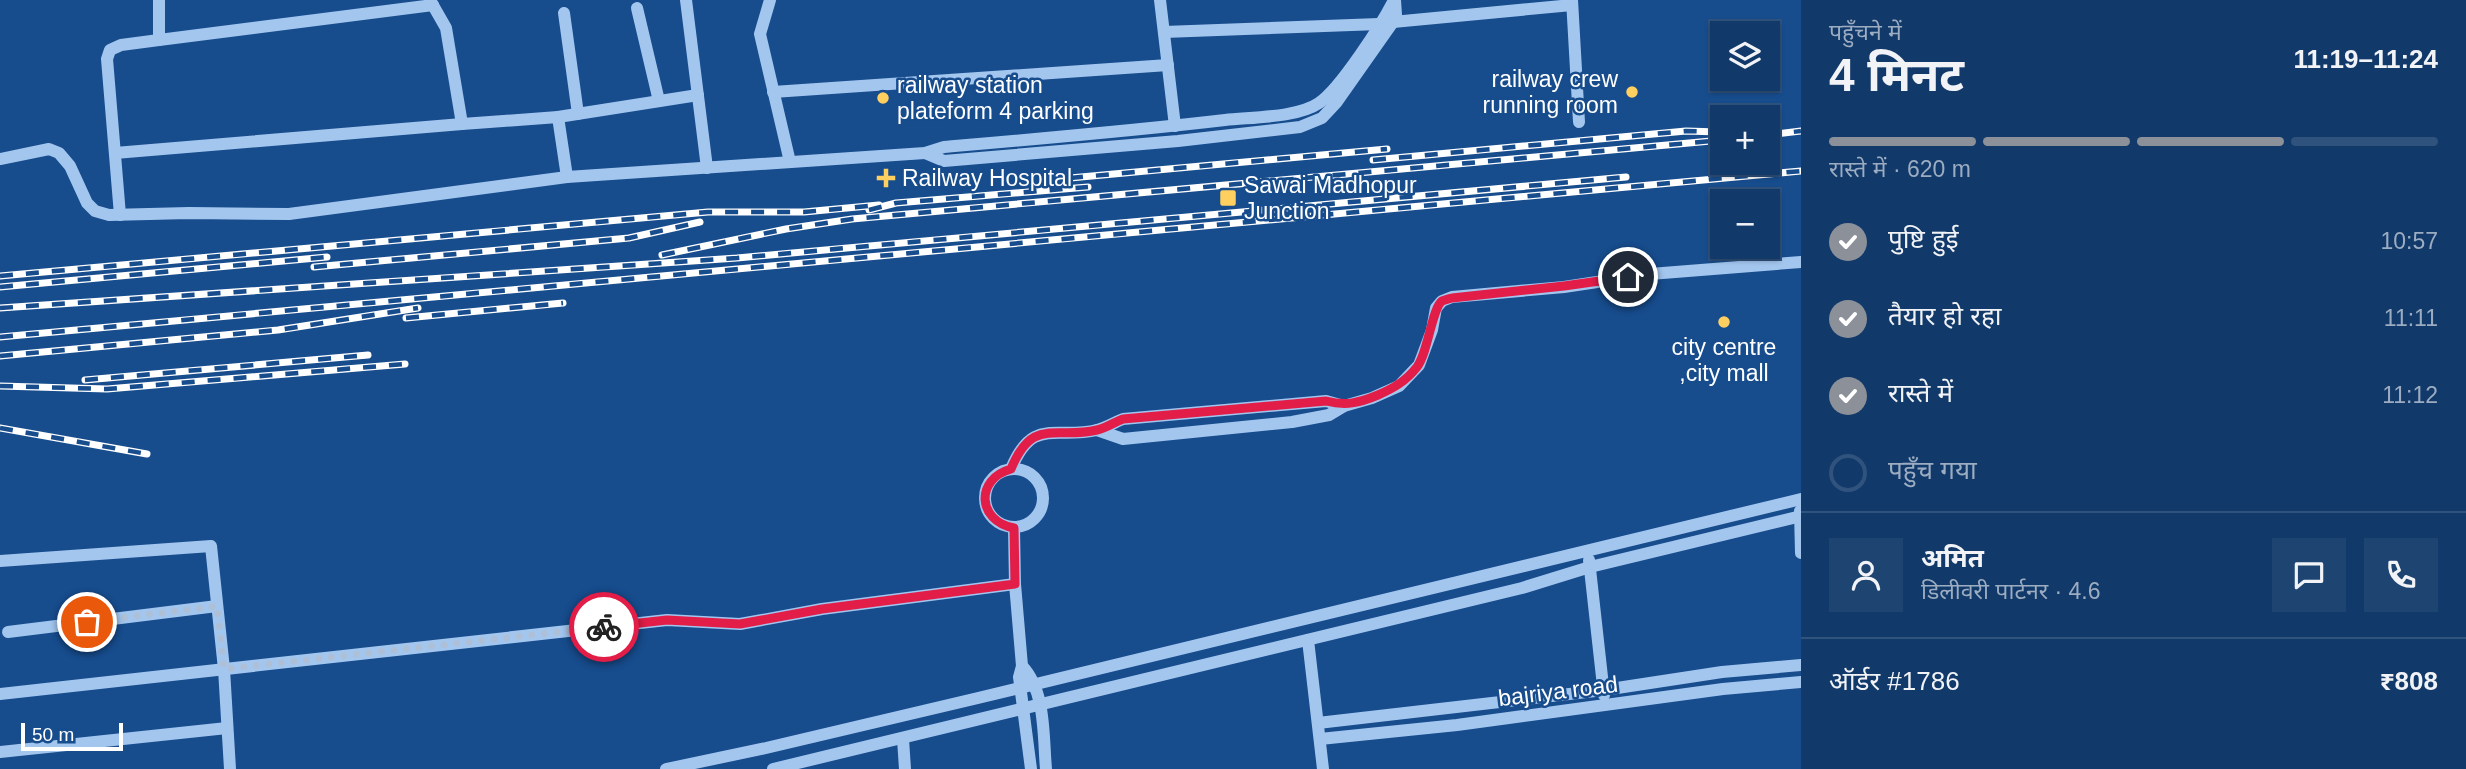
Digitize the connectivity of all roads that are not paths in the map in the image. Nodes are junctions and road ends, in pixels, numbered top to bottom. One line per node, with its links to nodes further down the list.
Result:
1 (159, 0): 13 (street)
2 (686, 0): 16 (street)
3 (770, 0): 15 (street)
4 (1160, 0): 12 (street)
5 (1394, 0): 10 (street); 11 (street)
6 (432, 2): 13 (street); 21 (street)
7 (1572, 3): 10 (street); 20 (street)
8 (637, 8): 17 (street)
9 (564, 13): 18 (street)
10 (1393, 22): 24 (street)
11 (1379, 24): 12 (street); 22 (street)
12 (1164, 32): 14 (street)
13 (159, 40): 23 (street)
14 (1168, 65): 15 (street); 22 (street)
15 (773, 92): 26 (street)
16 (698, 95): 17 (street); 27 (street)
17 (659, 102): 18 (street)
18 (578, 114): 19 (street)
19 (558, 117): 21 (street); 28 (street)
20 (1579, 122)
21 (462, 124): 23 (street)
22 (1175, 126): 24 (street)
23 (115, 153): 29 (street)
24 (925, 153): 26 (street)
25 (0, 159): 29 (street)
26 (790, 162): 27 (street)
27 (707, 168): 28 (street)
28 (567, 177): 29 (street)
29 (120, 215)
30 (1801, 262): 31 (street)
31 (1344, 406): 32 (street); 32 (street)
32 (1097, 430): 33 (street)
33 (1011, 469): 36 (street); 36 (street)
34 (1799, 500): 35 (street); 37 (street)
35 (1801, 516): 38 (street); 40 (street)
36 (1014, 528): 41 (street)
37 (1586, 550): 40 (street); 49 (street)
38 (1801, 553)
39 (0, 561): 42 (street)
40 (1590, 567): 44 (street); 51 (street)
41 (1015, 584): 45 (street); 47 (street)
42 (217, 606): 43 (street); 47 (street)
43 (8, 632)
44 (1308, 640): 53 (street); 56 (street)
45 (1022, 666): 49 (street); 50 (street)
46 (1801, 666): 51 (street)
47 (224, 669): 52 (street); 57 (street)
48 (1801, 682): 54 (street, bajriya road)
49 (1034, 684): 50 (street); 53 (street)
50 (1020, 688): 55 (street); 60 (street)
51 (1604, 690): 54 (street); 56 (street)
52 (0, 694)
53 (1039, 704): 55 (street); 67 (street)
54 (1605, 706): 58 (street, bajriya road)
55 (1023, 708): 59 (street); 66 (street)
56 (1318, 723): 58 (street)
57 (227, 728): 61 (street); 62 (street)
58 (1320, 738): 68 (street)
59 (904, 739): 64 (street); 65 (street)
60 (766, 748): 63 (street); 64 (street)
61 (0, 752)
62 (230, 769)
63 (666, 769)
64 (772, 769)
65 (905, 769)
66 (1031, 769)
67 (1046, 769)
68 (1322, 769)

